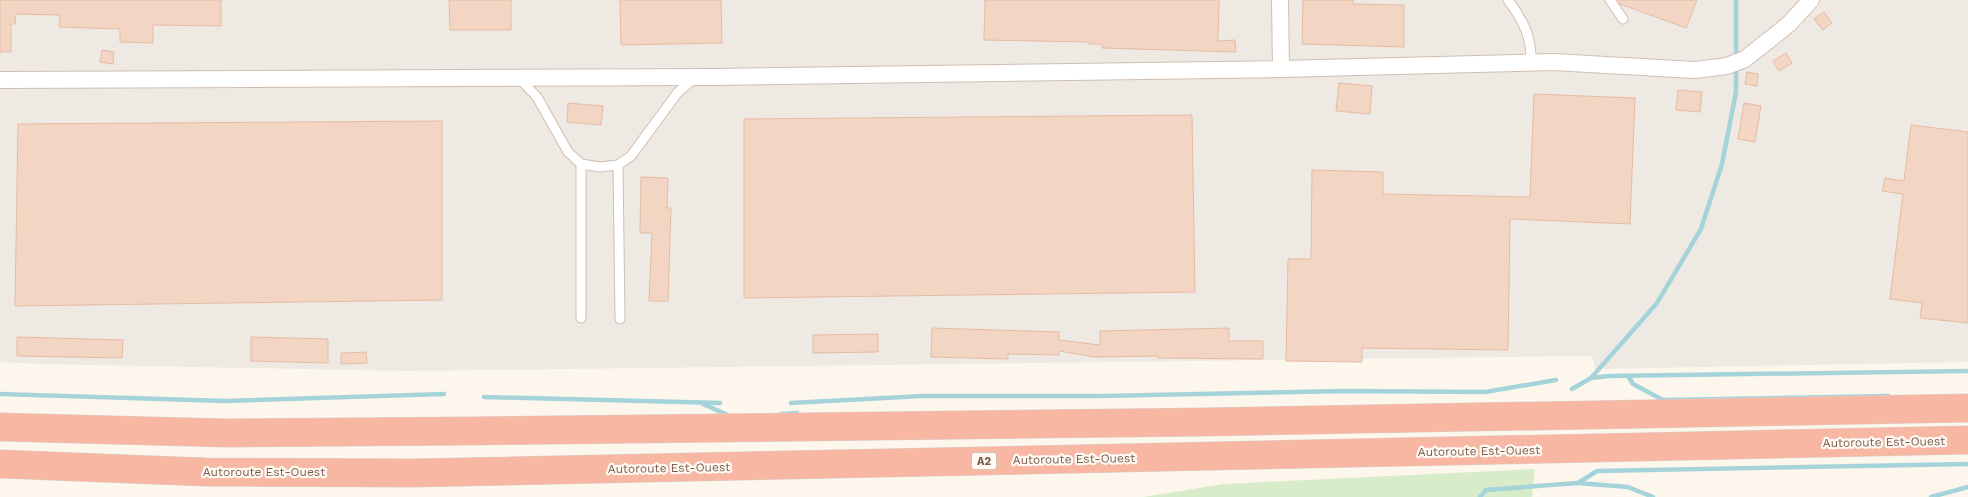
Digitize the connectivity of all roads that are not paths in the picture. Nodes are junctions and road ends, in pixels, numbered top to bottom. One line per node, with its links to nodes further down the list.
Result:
1 (1280, 0): 7 (street)
2 (1508, 0): 6 (lane)
3 (1610, 0): 5 (lane)
4 (1811, 0): 6 (street)
5 (1623, 19)
6 (1532, 63): 7 (street)
7 (1281, 69): 8 (street)
8 (697, 77): 9 (street); 12 (lane)
9 (518, 78): 10 (street); 11 (lane)
10 (0, 80)
11 (581, 164): 12 (lane); 13 (lane)
12 (618, 165): 14 (lane)
13 (581, 318)
14 (620, 320)
15 (1968, 408): 16 (highway)
16 (0, 427)
17 (1968, 440): 18 (highway, Autoroute Est-Ouest / A2)
18 (0, 464)

